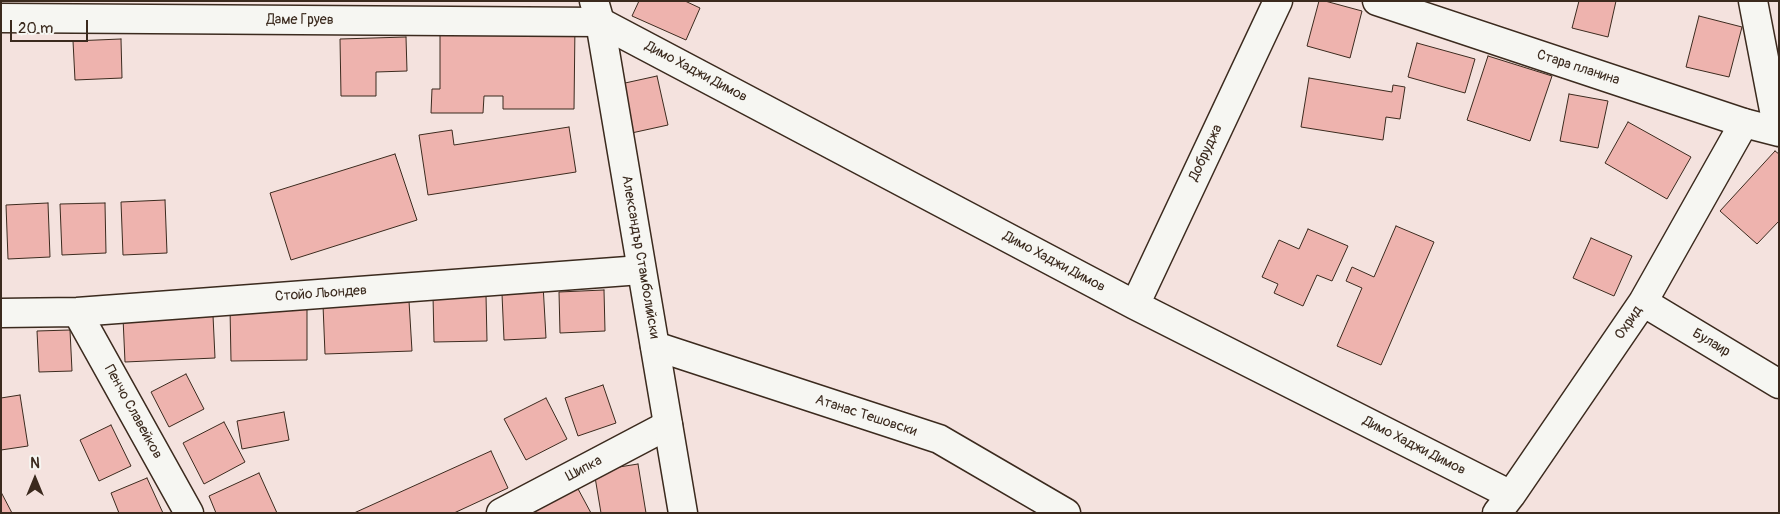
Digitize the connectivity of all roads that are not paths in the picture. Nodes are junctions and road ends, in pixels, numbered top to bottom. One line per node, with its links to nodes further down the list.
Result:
1 (1278, 1): 10 (street, Добруджа)
2 (1377, 1): 6 (street, Стара планина)
3 (1753, 1): 7 (street)
4 (597, 11): 5 (street, Даме Груев); 8 (street, Александър Стамболийски); 10 (street, Димо Хаджи Димов)
5 (1, 18)
6 (1744, 123): 7 (street, Стара планина); 9 (street, Охрид)
7 (1778, 132)
8 (641, 270): 11 (street, Стойо Льондев); 13 (street, Александър Стамболийски)
9 (1643, 302): 14 (street, Булаир); 16 (street, Охрид)
10 (1135, 305): 16 (street, Димо Хаджи Димов)
11 (77, 312): 12 (street, Стойо Льондев); 17 (street, Пенчо Славейков)
12 (1, 313)
13 (655, 346): 15 (street, Александър Стамболийски); 20 (street, Атанас Тешовски)
14 (1779, 384)
15 (668, 425): 18 (street, Шипка); 19 (street, Александър Стамболийски)
16 (1504, 504)
17 (188, 513)
18 (500, 513)
19 (683, 513)
20 (1066, 513)

